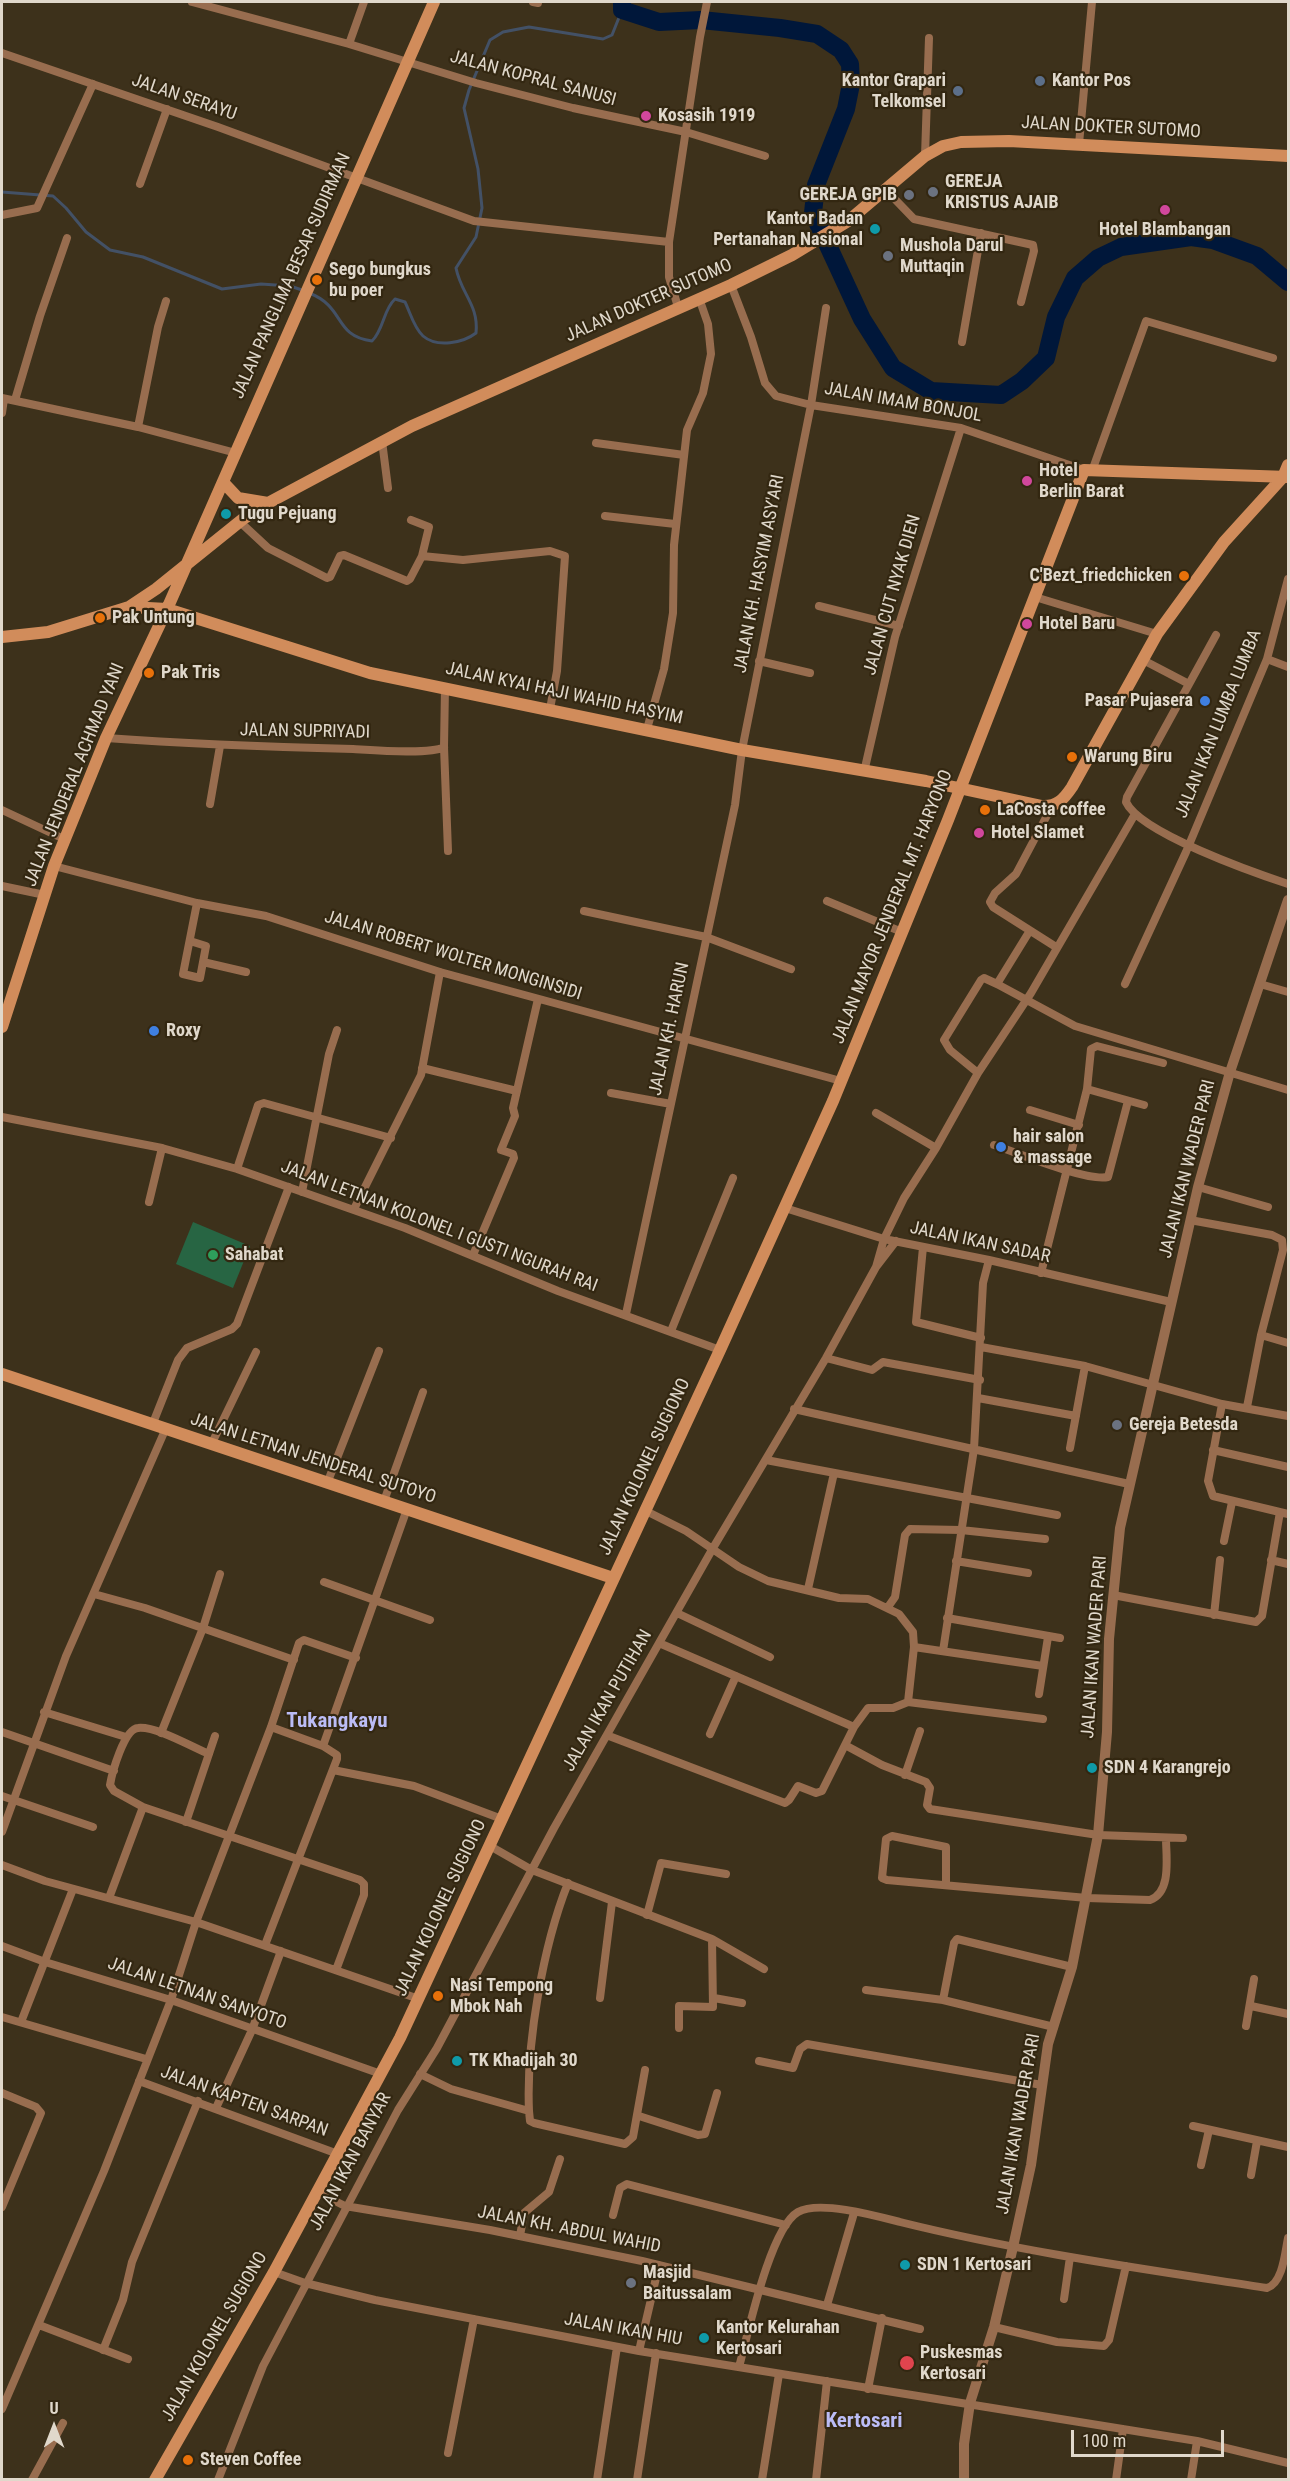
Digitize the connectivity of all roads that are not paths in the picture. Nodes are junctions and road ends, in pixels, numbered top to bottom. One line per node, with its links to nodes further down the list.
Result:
1 (192, 2): 7 (street, JALAN KOPRAL SANUSI)
2 (364, 2): 7 (street)
3 (434, 2): 9 (main road, JALAN PANGLIMA BESAR SUDIRMAN)
4 (1092, 2): 13 (street)
5 (707, 3): 12 (street)
6 (929, 38): 15 (street)
7 (350, 44): 9 (street, JALAN KOPRAL SANUSI)
8 (2, 53): 10 (street, JALAN SERAYU)
9 (407, 61): 12 (street, JALAN KOPRAL SANUSI); 17 (main road, JALAN PANGLIMA BESAR SUDIRMAN)
10 (93, 84): 11 (street, JALAN SERAYU); 20 (street)
11 (167, 110): 17 (street, JALAN SERAYU); 18 (street)
12 (686, 132): 14 (street, JALAN KOPRAL SANUSI); 23 (street)
13 (1079, 144): 15 (main road, JALAN DOKTER SUTOMO); 16 (main road, JALAN DOKTER SUTOMO)
14 (765, 156)
15 (925, 156): 19 (main road, JALAN DOKTER SUTOMO)
16 (1288, 156)
17 (356, 176): 23 (street, JALAN SERAYU); 40 (main road, JALAN PANGLIMA BESAR SUDIRMAN)
18 (140, 184)
19 (886, 190): 21 (street); 24 (main road, JALAN DOKTER SUTOMO)
20 (2, 215)
21 (981, 233): 27 (street); 30 (street)
22 (67, 238): 33 (street)
23 (669, 242): 28 (street)
24 (731, 285): 25 (main road, JALAN DOKTER SUTOMO); 34 (street, JALAN IMAM BONJOL)
25 (699, 298): 28 (main road, JALAN DOKTER SUTOMO); 41 (street)
26 (166, 301): 36 (street)
27 (1021, 302)
28 (678, 307): 38 (main road, JALAN DOKTER SUTOMO)
29 (826, 308): 34 (street, JALAN KH. HASYIM ASY'ARI)
30 (962, 342)
31 (1273, 358): 43 (street)
32 (3, 399): 33 (street); 35 (street)
33 (15, 400): 36 (street)
34 (811, 405): 37 (street, JALAN IMAM BONJOL); 65 (street, JALAN KH. HASYIM ASY'ARI)
35 (2, 413)
36 (138, 427): 40 (street)
37 (961, 428): 43 (street, JALAN IMAM BONJOL); 59 (street, JALAN CUT NYAK DIEN)
38 (382, 441): 46 (street); 47 (main road, JALAN DOKTER SUTOMO)
39 (596, 443): 41 (street)
40 (236, 453): 45 (main road, JALAN PANGLIMA BESAR SUDIRMAN)
41 (684, 455): 51 (street)
42 (1288, 465): 44 (main road)
43 (1088, 470): 44 (main road, JALAN IMAM BONJOL); 55 (main road, JALAN MAYOR JENDERAL MT. HARYONO)
44 (1286, 477): 60 (main road)
45 (223, 482): 47 (main road); 53 (main road, JALAN PANGLIMA BESAR SUDIRMAN)
46 (388, 488)
47 (268, 503): 50 (main road, JALAN DOKTER SUTOMO)
48 (605, 516): 51 (street)
49 (411, 520): 52 (street)
50 (239, 521): 52 (street); 53 (main road, JALAN DOKTER SUTOMO)
51 (675, 524): 71 (street)
52 (422, 556): 70 (street)
53 (185, 566): 57 (main road, JALAN DOKTER SUTOMO); 58 (main road, JALAN JENDERAL ACHMAD YANI)
54 (1288, 579): 63 (street, JALAN IKAN LUMBA LUMBA)
55 (1035, 597): 60 (street); 77 (main road, JALAN MAYOR JENDERAL MT. HARYONO)
56 (819, 606): 59 (street)
57 (129, 607): 58 (main road, JALAN KYAI HAJI WAHID HASYIM); 62 (main road)
58 (167, 609): 69 (main road, JALAN KYAI HAJI WAHID HASYIM); 72 (main road, JALAN JENDERAL ACHMAD YANI)
59 (899, 626): 76 (street, JALAN CUT NYAK DIEN)
60 (1157, 634): 64 (main road)
61 (1216, 635): 68 (street)
62 (2, 637)
63 (1267, 659): 66 (street); 83 (street, JALAN IKAN LUMBA LUMBA)
64 (1143, 660): 68 (street); 79 (main road)
65 (759, 661): 67 (street); 75 (street, JALAN KH. HASYIM ASY'ARI)
66 (1288, 667)
67 (810, 673)
68 (1189, 684): 81 (street)
69 (445, 687): 70 (main road, JALAN KYAI HAJI WAHID HASYIM); 74 (street)
70 (550, 709): 71 (main road, JALAN KYAI HAJI WAHID HASYIM)
71 (647, 729): 75 (main road, JALAN KYAI HAJI WAHID HASYIM)
72 (106, 738): 73 (street, JALAN SUPRIYADI); 82 (main road, JALAN JENDERAL ACHMAD YANI)
73 (220, 747): 74 (street, JALAN SUPRIYADI); 78 (street)
74 (444, 747): 84 (street)
75 (742, 750): 76 (main road, JALAN KYAI HAJI WAHID HASYIM); 95 (street, JALAN KH. HARUN)
76 (864, 772): 77 (main road, JALAN KYAI HAJI WAHID HASYIM)
77 (961, 787): 79 (main road, JALAN KYAI HAJI WAHID HASYIM); 93 (main road, JALAN MAYOR JENDERAL MT. HARYONO)
78 (210, 804)
79 (1052, 806): 94 (street)
80 (2, 810): 82 (street)
81 (1135, 814): 83 (street); 97 (street)
82 (64, 839): 85 (main road, JALAN JENDERAL ACHMAD YANI)
83 (1189, 846): 86 (street); 103 (street, JALAN IKAN LUMBA LUMBA)
84 (448, 851)
85 (54, 866): 88 (main road, JALAN JENDERAL ACHMAD YANI); 91 (street, JALAN ROBERT WOLTER MONGINSIDI)
86 (1288, 884)
87 (2, 886): 88 (street)
88 (45, 895): 108 (main road, JALAN JENDERAL ACHMAD YANI)
89 (1288, 900): 104 (street, JALAN IKAN WADER PARI)
90 (827, 901): 93 (street)
91 (197, 903): 96 (street); 101 (street, JALAN ROBERT WOLTER MONGINSIDI)
92 (584, 910): 95 (street)
93 (902, 932): 115 (main road, JALAN MAYOR JENDERAL MT. HARYONO)
94 (1029, 932): 97 (street); 102 (street)
95 (706, 938): 99 (street); 110 (street, JALAN KH. HARUN)
96 (190, 941): 98 (street); 98 (street)
97 (1056, 947): 107 (street)
98 (203, 962): 100 (street)
99 (791, 969)
100 (246, 972)
101 (440, 972): 106 (street, JALAN ROBERT WOLTER MONGINSIDI); 112 (street)
102 (997, 984): 107 (street); 114 (street)
103 (1125, 984)
104 (1260, 984): 105 (street); 113 (street, JALAN IKAN WADER PARI)
105 (1288, 992)
106 (538, 999): 110 (street, JALAN ROBERT WOLTER MONGINSIDI); 118 (street)
107 (1026, 1001): 113 (street); 114 (street)
108 (2, 1027)
109 (337, 1030): 125 (street)
110 (685, 1040): 115 (street, JALAN ROBERT WOLTER MONGINSIDI); 121 (street, JALAN KH. HARUN)
111 (1163, 1063): 116 (street)
112 (422, 1068): 118 (street); 128 (street)
113 (1230, 1072): 117 (street); 136 (street, JALAN IKAN WADER PARI)
114 (978, 1073): 131 (street)
115 (841, 1081): 140 (main road, JALAN MAYOR JENDERAL MT. HARYONO)
116 (1087, 1089): 120 (street); 127 (street)
117 (1288, 1090)
118 (517, 1091): 146 (street)
119 (611, 1093): 121 (street)
120 (1128, 1101): 122 (street); 133 (street)
121 (671, 1104): 151 (street, JALAN KH. HARUN)
122 (1144, 1105)
123 (1030, 1110): 127 (street)
124 (876, 1113): 131 (street)
125 (317, 1116): 128 (street); 132 (street); 137 (street)
126 (2, 1118): 130 (street, JALAN LETNAN KOLONEL I GUSTI NGURAH RAI)
127 (1079, 1125): 133 (street)
128 (391, 1138): 141 (street)
129 (994, 1145): 133 (street)
130 (162, 1148): 132 (street, JALAN LETNAN KOLONEL I GUSTI NGURAH RAI); 138 (street)
131 (936, 1148): 143 (street)
132 (237, 1169): 135 (street, JALAN LETNAN KOLONEL I GUSTI NGURAH RAI)
133 (1067, 1170): 149 (street)
134 (733, 1178): 152 (street)
135 (289, 1187): 137 (street, JALAN LETNAN KOLONEL I GUSTI NGURAH RAI); 171 (street)
136 (1198, 1187): 139 (street); 142 (street, JALAN IKAN WADER PARI)
137 (302, 1192): 141 (street, JALAN LETNAN KOLONEL I GUSTI NGURAH RAI)
138 (148, 1202)
139 (1268, 1207)
140 (785, 1208): 143 (street, JALAN IKAN SADAR); 156 (main road, JALAN MAYOR JENDERAL MT. HARYONO)
141 (354, 1209): 146 (street, JALAN LETNAN KOLONEL I GUSTI NGURAH RAI)
142 (1190, 1220): 150 (street, JALAN IKAN WADER PARI); 153 (street)
143 (884, 1239): 144 (street, JALAN IKAN SADAR); 148 (street)
144 (896, 1241): 145 (street, JALAN IKAN SADAR); 148 (street)
145 (923, 1247): 147 (street, JALAN IKAN SADAR); 155 (street)
146 (473, 1255): 151 (street, JALAN LETNAN KOLONEL I GUSTI NGURAH RAI)
147 (989, 1260): 149 (street, JALAN IKAN SADAR); 155 (street)
148 (876, 1267): 159 (street, JALAN IKAN PUTIHAN)
149 (1041, 1272): 150 (street, JALAN IKAN SADAR)
150 (1171, 1302): 163 (street, JALAN IKAN WADER PARI)
151 (627, 1314): 152 (street, JALAN LETNAN KOLONEL I GUSTI NGURAH RAI)
152 (671, 1331): 156 (street, JALAN LETNAN KOLONEL I GUSTI NGURAH RAI)
153 (1261, 1335): 154 (street); 167 (street)
154 (1288, 1342)
155 (981, 1343): 160 (street); 162 (street)
156 (720, 1350): 186 (main road, JALAN KOLONEL SUGIONO)
157 (380, 1351): 180 (street)
158 (256, 1352): 173 (street)
159 (826, 1358): 162 (street); 168 (street, JALAN IKAN PUTIHAN)
160 (1085, 1366): 163 (street); 169 (street)
161 (2, 1374): 171 (main road, JALAN LETNAN JENDERAL SUTOYO)
162 (980, 1380): 165 (street)
163 (1152, 1384): 166 (street); 181 (street, JALAN IKAN WADER PARI)
164 (423, 1392): 183 (street)
165 (978, 1398): 169 (street); 175 (street)
166 (1222, 1404): 167 (street); 176 (street)
167 (1247, 1407): 170 (street)
168 (794, 1409): 175 (street); 177 (street, JALAN IKAN PUTIHAN)
169 (1076, 1416): 174 (street)
170 (1288, 1416)
171 (153, 1424): 172 (main road, JALAN LETNAN JENDERAL SUTOYO)
172 (166, 1428): 173 (main road, JALAN LETNAN JENDERAL SUTOYO); 202 (street)
173 (211, 1444): 180 (main road, JALAN LETNAN JENDERAL SUTOYO)
174 (1070, 1448)
175 (974, 1449): 181 (street); 182 (street)
176 (1213, 1450): 178 (street); 184 (street)
177 (766, 1460): 179 (street); 192 (street, JALAN IKAN PUTIHAN)
178 (1288, 1467)
179 (834, 1473): 182 (street); 201 (street)
180 (328, 1481): 183 (main road, JALAN LETNAN JENDERAL SUTOYO)
181 (1129, 1484): 203 (street, JALAN IKAN WADER PARI)
182 (966, 1497): 188 (street); 189 (street)
183 (384, 1501): 185 (main road, JALAN LETNAN JENDERAL SUTOYO)
184 (1232, 1502): 187 (street); 191 (street)
185 (408, 1509): 199 (main road, JALAN LETNAN JENDERAL SUTOYO); 204 (street)
186 (644, 1510): 192 (street); 199 (main road, JALAN KOLONEL SUGIONO)
187 (1284, 1513): 194 (street)
188 (1057, 1515)
189 (962, 1530): 190 (street); 195 (street); 205 (street)
190 (1045, 1539)
191 (1224, 1541)
192 (713, 1548): 201 (street); 206 (street, JALAN IKAN PUTIHAN)
193 (1220, 1560): 207 (street)
194 (1271, 1560): 196 (street); 207 (street)
195 (956, 1561): 197 (street); 208 (street)
196 (1288, 1564)
197 (1028, 1573)
198 (220, 1574): 210 (street)
199 (613, 1578): 244 (main road, JALAN KOLONEL SUGIONO)
200 (324, 1582): 204 (street)
201 (808, 1589): 205 (street)
202 (94, 1594): 210 (street); 223 (street)
203 (1113, 1595): 207 (street); 248 (street, JALAN IKAN WADER PARI)
204 (376, 1600): 209 (street); 217 (street)
205 (888, 1607): 214 (street)
206 (677, 1613): 213 (street, JALAN IKAN PUTIHAN); 216 (street)
207 (1214, 1615)
208 (946, 1618): 211 (street); 215 (street)
209 (430, 1620)
210 (203, 1628): 218 (street); 229 (street)
211 (1048, 1637): 212 (street); 219 (street)
212 (1060, 1638)
213 (659, 1643): 220 (street); 232 (street, JALAN IKAN PUTIHAN)
214 (914, 1647): 215 (street); 222 (street)
215 (943, 1651): 219 (street)
216 (770, 1657)
217 (356, 1658): 218 (street); 236 (street)
218 (294, 1660): 225 (street)
219 (1044, 1666): 221 (street)
220 (736, 1676): 226 (street); 230 (street)
221 (1039, 1694)
222 (908, 1702): 224 (street); 226 (street)
223 (44, 1712): 233 (street); 234 (street)
224 (1044, 1719)
225 (271, 1727): 236 (street); 249 (street)
226 (854, 1727): 235 (street)
227 (920, 1731): 240 (street)
228 (2, 1732): 234 (street)
229 (161, 1733): 233 (street); 237 (street)
230 (710, 1734)
231 (215, 1736): 237 (street)
232 (609, 1736): 235 (street); 255 (street, JALAN IKAN PUTIHAN)
233 (126, 1737): 239 (street)
234 (32, 1743): 239 (street); 242 (street)
235 (845, 1745): 240 (street)
236 (323, 1746): 238 (street)
237 (209, 1754): 245 (street)
238 (333, 1770): 244 (street); 253 (street)
239 (114, 1771): 243 (street)
240 (905, 1775): 248 (street)
241 (2, 1796): 242 (street)
242 (12, 1799): 246 (street); 247 (street)
243 (142, 1807): 245 (street); 260 (street)
244 (502, 1819): 252 (main road, JALAN KOLONEL SUGIONO)
245 (186, 1822): 249 (street)
246 (93, 1827)
247 (2, 1832)
248 (1098, 1835): 250 (street); 261 (street, JALAN IKAN WADER PARI)
249 (229, 1837): 253 (street); 264 (street)
250 (1166, 1838): 251 (street); 261 (street)
251 (1183, 1838)
252 (490, 1846): 255 (street); 277 (main road, JALAN KOLONEL SUGIONO)
253 (297, 1859): 266 (street); 272 (street)
254 (2, 1865): 259 (street)
255 (532, 1870): 257 (street); 293 (street, JALAN IKAN BANYAR)
256 (726, 1874): 263 (street)
257 (568, 1883): 262 (street); 300 (street)
258 (946, 1883): 258 (street); 261 (street)
259 (73, 1888): 260 (street); 269 (street)
260 (109, 1898): 264 (street)
261 (1087, 1898): 270 (street, JALAN IKAN WADER PARI)
262 (612, 1902): 263 (street); 275 (street)
263 (647, 1915): 265 (street)
264 (196, 1922): 266 (street); 278 (street)
265 (712, 1939): 271 (street); 276 (street)
266 (264, 1945): 268 (street)
267 (2, 1946): 269 (street, JALAN LETNAN SANYOTO)
268 (281, 1951): 272 (street); 288 (street)
269 (45, 1962): 278 (street, JALAN LETNAN SANYOTO); 284 (street)
270 (1072, 1967): 279 (street); 286 (street, JALAN IKAN WADER PARI)
271 (764, 1969)
272 (336, 1970): 277 (street)
273 (1254, 1979): 281 (street)
274 (866, 1990): 279 (street)
275 (600, 1998)
276 (714, 1998): 280 (street); 287 (street)
277 (419, 1999): 292 (main road, JALAN KOLONEL SUGIONO)
278 (171, 2000): 288 (street, JALAN LETNAN SANYOTO); 289 (street)
279 (943, 2000): 286 (street)
280 (742, 2003)
281 (1251, 2006): 282 (street); 285 (street)
282 (1288, 2014)
283 (2, 2017): 284 (street, JALAN KAPTEN SARPAN)
284 (21, 2022): 289 (street, JALAN KAPTEN SARPAN)
285 (1246, 2026)
286 (1054, 2027): 295 (street, JALAN IKAN WADER PARI)
287 (678, 2028)
288 (252, 2030): 292 (street, JALAN LETNAN SANYOTO); 299 (street)
289 (146, 2059): 294 (street)
290 (759, 2061): 295 (street)
291 (645, 2070): 301 (street)
292 (381, 2074): 306 (main road, JALAN KOLONEL SUGIONO)
293 (420, 2074): 300 (street); 311 (street, JALAN IKAN BANYAR)
294 (139, 2081): 298 (street, JALAN KAPTEN SARPAN); 330 (street)
295 (1042, 2085): 318 (street, JALAN IKAN WADER PARI)
296 (2, 2093): 312 (street)
297 (717, 2093): 301 (street)
298 (198, 2102): 299 (street, JALAN KAPTEN SARPAN); 334 (street)
299 (216, 2108): 306 (street, JALAN KAPTEN SARPAN)
300 (529, 2111): 301 (street)
301 (639, 2116)
302 (1193, 2126): 303 (street)
303 (1209, 2130): 304 (street); 308 (street)
304 (1257, 2141): 305 (street); 309 (street)
305 (1288, 2147)
306 (338, 2154): 310 (main road, JALAN KOLONEL SUGIONO)
307 (560, 2159): 316 (street)
308 (1201, 2165)
309 (1251, 2175)
310 (317, 2192): 311 (street, JALAN KH. ABDUL WAHID); 323 (main road, JALAN KOLONEL SUGIONO)
311 (345, 2206): 316 (street, JALAN KH. ABDUL WAHID); 324 (street, JALAN IKAN BANYAR)
312 (2, 2207)
313 (854, 2213): 315 (street); 318 (street); 327 (street)
314 (613, 2215): 315 (street)
315 (786, 2225): 325 (street)
316 (520, 2236): 320 (street, JALAN KH. ABDUL WAHID)
317 (1288, 2238): 322 (street)
318 (1013, 2247): 319 (street); 331 (street, JALAN IKAN WADER PARI)
319 (1070, 2257): 321 (street); 326 (street)
320 (659, 2265): 325 (street, JALAN KH. ABDUL WAHID); 335 (street)
321 (1126, 2266): 322 (street); 331 (street)
322 (1285, 2269)
323 (274, 2272): 324 (street, JALAN IKAN HIU); 349 (main road, JALAN KOLONEL SUGIONO)
324 (305, 2283): 329 (street, JALAN IKAN HIU); 353 (street, JALAN IKAN BANYAR)
325 (760, 2288): 327 (street, JALAN KH. ABDUL WAHID); 338 (street)
326 (1064, 2299)
327 (826, 2305): 328 (street, JALAN KH. ABDUL WAHID)
328 (882, 2318): 332 (street, JALAN KH. ABDUL WAHID); 341 (street)
329 (474, 2319): 333 (street, JALAN IKAN HIU); 347 (street)
330 (39, 2325): 334 (street); 343 (street)
331 (994, 2327): 342 (street, JALAN IKAN WADER PARI)
332 (920, 2329)
333 (617, 2346): 335 (street, JALAN IKAN HIU); 354 (street)
334 (103, 2350): 337 (street)
335 (639, 2351): 336 (street, JALAN IKAN HIU)
336 (656, 2353): 338 (street, JALAN IKAN HIU); 355 (street)
337 (128, 2359)
338 (739, 2367): 339 (street, JALAN IKAN HIU)
339 (779, 2374): 340 (street, JALAN IKAN HIU); 356 (street)
340 (827, 2381): 341 (street, JALAN IKAN HIU); 357 (street)
341 (868, 2389): 342 (street, JALAN IKAN HIU)
342 (970, 2403): 345 (street, JALAN IKAN HIU); 358 (street, JALAN IKAN WADER PARI)
343 (2, 2409)
344 (63, 2423): 350 (street)
345 (1123, 2429): 346 (street, JALAN IKAN HIU); 359 (street)
346 (1197, 2441): 348 (street, JALAN IKAN HIU); 360 (street)
347 (448, 2453)
348 (1288, 2463)
349 (162, 2465): 351 (main road, JALAN KOLONEL SUGIONO); 352 (main road, JALAN KOLONEL SUGIONO)
350 (32, 2480)
351 (150, 2480)
352 (155, 2480)
353 (218, 2480)
354 (597, 2480)
355 (636, 2480)
356 (762, 2480)
357 (816, 2480)
358 (964, 2480)
359 (1116, 2480)
360 (1191, 2480)

